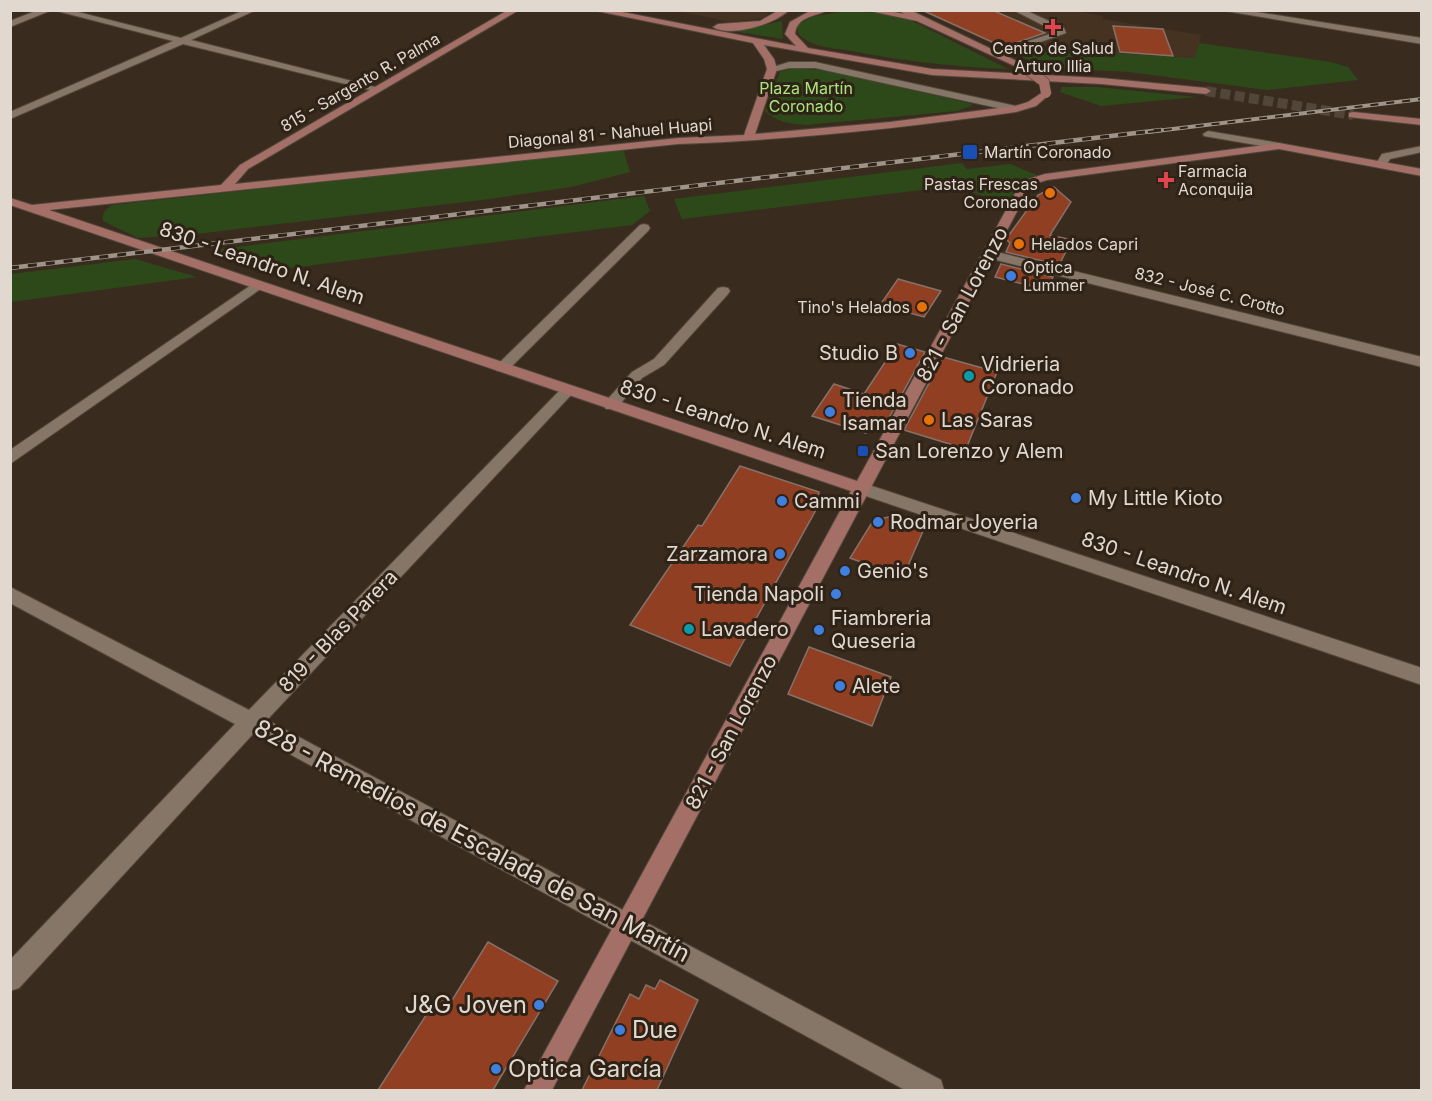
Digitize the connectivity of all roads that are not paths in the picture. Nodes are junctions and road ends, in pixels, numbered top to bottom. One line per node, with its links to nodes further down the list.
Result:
1 (48, 10): 13 (street)
2 (57, 10): 17 (street)
3 (252, 10): 17 (street)
4 (515, 10): 24 (street, 815 - Sargento R. Palma)
5 (596, 10): 16 (street)
6 (785, 10): 16 (street)
7 (824, 10): 20 (street)
8 (869, 10): 14 (street, Diagonal 81 - Nahuel Huapi)
9 (903, 10): 14 (street, Diagonal 81 - Nahuel Huapi)
10 (1017, 10): 22 (street)
11 (1224, 10): 15 (street)
12 (1328, 12): 15 (street)
13 (10, 24)
14 (931, 24): 22 (street, Diagonal 81 - Nahuel Huapi)
15 (1324, 26): 19 (street)
16 (689, 28): 18 (street)
17 (182, 41): 24 (street); 28 (street)
18 (756, 41): 20 (street); 23 (street)
19 (1422, 41)
20 (805, 50): 21 (street)
21 (819, 53): 23 (street); 25 (street)
22 (998, 54): 26 (street, Diagonal 81 - Nahuel Huapi, bridge)
23 (772, 69): 26 (street); 29 (street)
24 (378, 89): 38 (street, 815 - Sargento R. Palma)
25 (1206, 91)
26 (1016, 109): 31 (street, Diagonal 81 - Nahuel Huapi)
27 (1353, 115): 30 (street)
28 (10, 116)
29 (765, 120): 31 (street); 33 (street)
30 (1422, 122)
31 (813, 132): 33 (street, Diagonal 81 - Nahuel Huapi)
32 (1208, 134): 34 (street)
33 (748, 139): 38 (street, Diagonal 81 - Nahuel Huapi)
34 (1279, 146): 36 (street); 42 (street, 821 - San Lorenzo)
35 (1422, 149): 36 (street)
36 (1381, 165): 37 (street)
37 (1422, 173)
38 (225, 187): 40 (street, Diagonal 81 - Nahuel Huapi)
39 (10, 201): 40 (street, 830 - Leandro N. Alem)
40 (33, 208): 43 (street, 830 - Leandro N. Alem)
41 (644, 228): 46 (street)
42 (989, 254): 45 (street, 832 - José C. Crotto); 50 (street, 821 - San Lorenzo)
43 (257, 285): 46 (street, 830 - Leandro N. Alem); 49 (street)
44 (723, 291): 48 (street)
45 (1422, 362)
46 (502, 368): 47 (street, 830 - Leandro N. Alem)
47 (568, 390): 48 (street, 830 - Leandro N. Alem); 53 (street, 819 - Blas Parera)
48 (611, 405): 50 (street, 830 - Leandro N. Alem)
49 (10, 458)
50 (863, 489): 52 (street, 830 - Leandro N. Alem); 54 (street, 821 - San Lorenzo)
51 (10, 594): 53 (street, 828 - Remedios de Escalada de San Martín)
52 (1422, 677)
53 (251, 722): 54 (street, 828 - Remedios de Escalada de San Martín); 55 (street, 819 - Blas Parera)
54 (626, 924): 56 (street, 821 - San Lorenzo); 57 (street, 828 - Remedios de Escalada de San Martín)
55 (10, 979)
56 (538, 1090)
57 (931, 1090)

